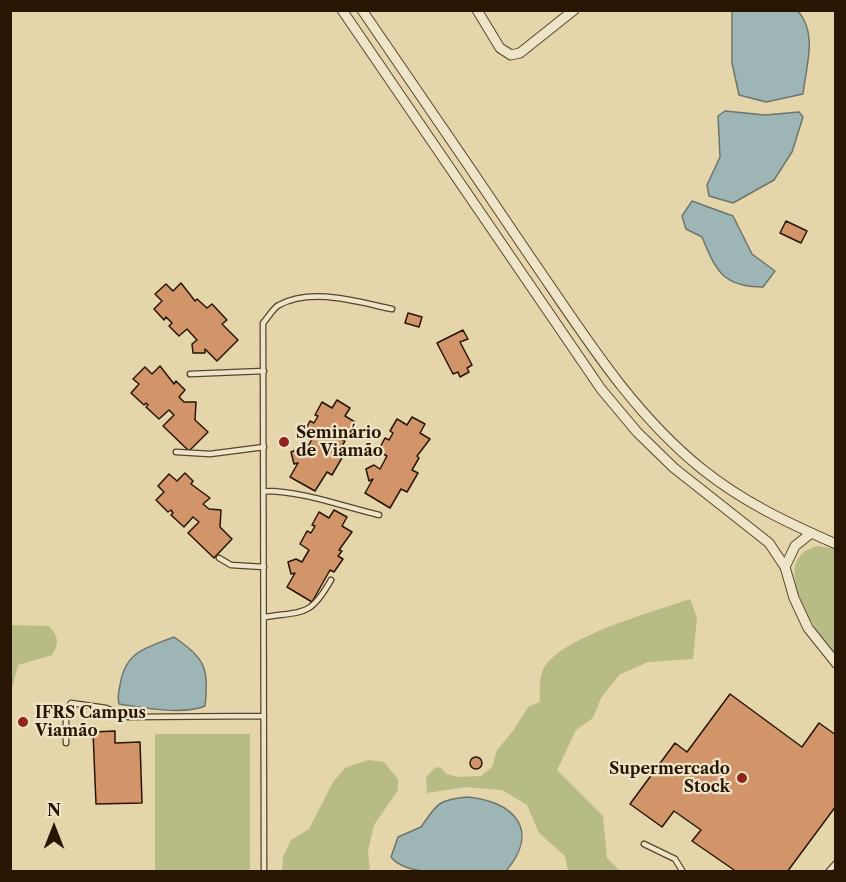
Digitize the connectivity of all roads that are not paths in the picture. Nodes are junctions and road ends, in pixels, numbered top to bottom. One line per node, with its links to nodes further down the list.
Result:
1 (342, 10): 6 (street)
2 (362, 10): 5 (street)
3 (477, 10): 4 (street)
4 (574, 10)
5 (417, 91): 6 (street); 8 (street)
6 (404, 101): 9 (street)
7 (392, 309): 10 (lane)
8 (577, 324): 9 (street); 16 (street)
9 (563, 334): 20 (street)
10 (264, 371): 11 (lane); 12 (lane)
11 (190, 374)
12 (264, 447): 13 (lane); 14 (lane)
13 (176, 452)
14 (264, 490): 15 (lane); 19 (lane)
15 (379, 515)
16 (810, 534): 17 (street); 20 (street)
17 (836, 544)
18 (219, 558): 19 (lane)
19 (264, 567): 22 (lane)
20 (785, 567): 23 (street)
21 (331, 580): 22 (lane)
22 (265, 617): 24 (lane)
23 (836, 663)
24 (264, 716): 25 (lane); 28 (lane)
25 (66, 743)
26 (644, 844): 29 (lane)
27 (836, 863): 30 (lane)
28 (264, 872)
29 (683, 872)
30 (828, 872)

